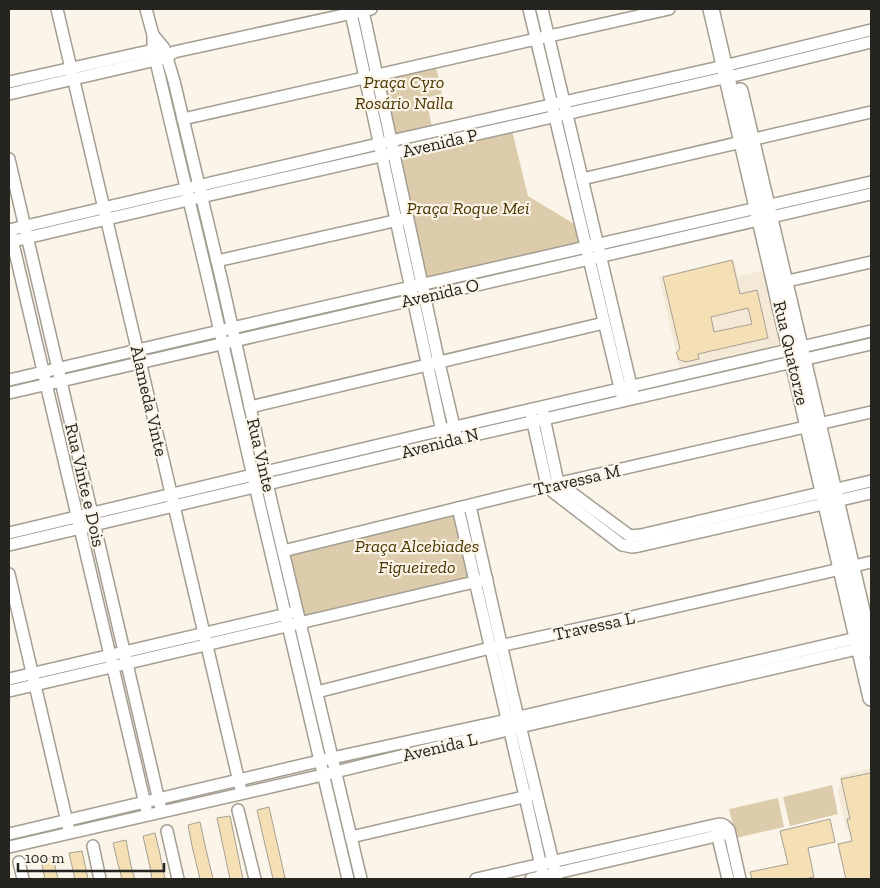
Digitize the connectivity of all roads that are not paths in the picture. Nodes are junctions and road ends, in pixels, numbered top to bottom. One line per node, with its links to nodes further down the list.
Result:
1 (57, 9): 14 (street, Alameda Vinte)
2 (146, 9): 13 (street, Rua Vinte)
3 (529, 9): 11 (street)
4 (542, 9): 10 (street)
5 (669, 9): 10 (street)
6 (711, 9): 15 (street, Rua Quatorze)
7 (721, 9): 15 (street, Rua Quatorze)
8 (362, 11): 13 (street); 16 (street)
9 (871, 30): 15 (street, Avenida P)
10 (548, 37): 11 (street); 20 (street)
11 (536, 39): 16 (street); 20 (street)
12 (871, 42): 15 (street, Avenida P)
13 (163, 54): 14 (street); 17 (street); 22 (street, Rua Vinte); 34 (street, Rua Vinte)
14 (71, 67): 17 (street, Alameda Vinte); 18 (street)
15 (730, 70): 20 (street, Avenida P); 26 (street, Rua Quatorze)
16 (371, 76): 22 (street); 25 (street); 27 (street)
17 (74, 80): 19 (street); 37 (street, Alameda Vinte)
18 (9, 82)
19 (9, 94)
20 (559, 110): 23 (street, Avenida P); 24 (street, Avenida P); 31 (street); 42 (street)
21 (871, 112): 26 (street)
22 (183, 119): 33 (street, Rua Vinte)
23 (458, 126): 24 (street); 25 (street, Avenida P)
24 (461, 138): 28 (street, Avenida P)
25 (391, 141): 27 (street, Avenida P); 28 (street)
26 (747, 141): 31 (street); 36 (street, Rua Quatorze)
27 (379, 144): 28 (street); 30 (street, Avenida P)
28 (388, 155): 30 (street, Avenida P); 38 (street); 39 (street)
29 (9, 159): 40 (street, Rua Vinte e Dois)
30 (323, 163): 33 (street, Avenida P)
31 (582, 178): 42 (street)
32 (871, 182): 36 (street, Avenida O)
33 (200, 191): 34 (street, Avenida P); 43 (street, Rua Vinte)
34 (188, 194): 37 (street, Avenida P); 50 (street, Rua Vinte)
35 (871, 194): 36 (street, Avenida O)
36 (764, 212): 42 (street, Avenida O); 45 (street, Rua Quatorze)
37 (105, 214): 40 (street, Avenida P); 55 (street, Alameda Vinte)
38 (408, 218): 39 (street); 46 (street)
39 (396, 220): 43 (street); 47 (street)
40 (26, 232): 41 (street, Avenida P); 60 (street, Rua Vinte e Dois)
41 (10, 233): 61 (street, Rua Vinte e Dois)
42 (593, 251): 46 (street, Avenida O); 48 (street); 66 (street)
43 (217, 261): 49 (street, Rua Vinte)
44 (871, 262): 45 (street)
45 (780, 283): 56 (street, Rua Quatorze)
46 (424, 290): 47 (street, Avenida O); 58 (street)
47 (412, 293): 49 (street, Avenida O); 52 (street, Avenida O); 59 (street)
48 (604, 323): 58 (street); 66 (street)
49 (232, 328): 50 (street, Avenida O); 52 (street, Rua Vinte)
50 (219, 331): 53 (street, Rua Vinte); 55 (street, Avenida O)
51 (871, 331): 56 (street, Avenida N)
52 (235, 340): 53 (street, Avenida O); 67 (street, Rua Vinte)
53 (222, 343): 57 (street, Avenida O); 75 (street, Rua Vinte)
54 (871, 344): 56 (street, Avenida N)
55 (137, 350): 57 (street, Alameda Vinte); 60 (street, Avenida O)
56 (797, 355): 66 (street, Avenida N); 70 (street, Rua Quatorze)
57 (140, 362): 63 (street, Avenida O); 81 (street, Alameda Vinte)
58 (439, 363): 59 (street); 72 (street)
59 (427, 366): 67 (street); 71 (street)
60 (58, 368): 61 (street, Avenida O); 63 (street, Rua Vinte e Dois)
61 (44, 372): 62 (street, Avenida O); 64 (street, Rua Vinte e Dois)
62 (9, 380)
63 (61, 380): 64 (street, Avenida O); 86 (street, Rua Vinte e Dois)
64 (46, 384): 65 (street, Avenida O); 87 (street, Rua Vinte e Dois)
65 (9, 392)
66 (627, 394): 69 (street, Avenida N)
67 (250, 407): 74 (street, Rua Vinte)
68 (871, 412): 70 (street, Travessa M)
69 (537, 414): 72 (street, Avenida N); 78 (street)
70 (813, 426): 78 (street, Travessa M); 82 (street, Rua Quatorze)
71 (442, 430): 72 (street, Avenida N); 73 (street); 74 (street, Avenida N)
72 (456, 433): 73 (street, Avenida N)
73 (444, 442): 77 (street, Avenida N)
74 (265, 473): 75 (street, Avenida N); 77 (street, Rua Vinte)
75 (252, 476): 79 (street, Rua Vinte); 81 (street, Avenida N)
76 (871, 481): 82 (street)
77 (268, 484): 79 (street, Avenida N); 92 (street, Rua Vinte)
78 (554, 485): 82 (street); 83 (street, Travessa M)
79 (255, 488): 84 (street, Avenida N); 99 (street, Rua Vinte)
80 (871, 492): 82 (street)
81 (171, 494): 84 (street, Alameda Vinte); 86 (street, Avenida N)
82 (830, 497): 94 (street, Rua Quatorze)
83 (470, 506): 85 (street, Travessa M); 96 (street)
84 (174, 507): 88 (street, Avenida N); 100 (street, Alameda Vinte)
85 (458, 508): 92 (street, Travessa M); 97 (street)
86 (92, 513): 87 (street, Avenida N); 88 (street, Rua Vinte e Dois)
87 (78, 516): 89 (street, Rua Vinte e Dois); 90 (street, Avenida N)
88 (94, 525): 89 (street, Avenida N); 104 (street, Rua Vinte e Dois)
89 (81, 528): 91 (street, Avenida N); 105 (street, Rua Vinte e Dois)
90 (9, 532)
91 (9, 545)
92 (283, 551): 98 (street, Rua Vinte)
93 (871, 562): 94 (street, Travessa L)
94 (846, 567): 101 (street, Rua Quatorze); 102 (street, Travessa L)
95 (9, 574): 109 (street)
96 (487, 579): 97 (street); 102 (street)
97 (474, 582): 98 (street); 103 (street)
98 (299, 617): 99 (street); 111 (street, Rua Vinte)
99 (286, 620): 100 (street); 115 (street, Rua Vinte)
100 (205, 639): 104 (street); 106 (street); 118 (street, Alameda Vinte)
101 (867, 642): 112 (street, Rua Quatorze); 113 (street, Avenida L)
102 (502, 646): 103 (street, Travessa L); 113 (street)
103 (490, 648): 111 (street, Travessa L); 113 (street)
104 (124, 652): 105 (street); 106 (street, Rua Vinte e Dois)
105 (110, 655): 107 (street, Rua Vinte e Dois); 109 (street)
106 (127, 663): 107 (street); 121 (street, Rua Vinte e Dois)
107 (113, 667): 109 (street); 122 (street, Rua Vinte e Dois)
108 (9, 679): 109 (street)
109 (34, 679): 110 (street); 126 (street)
110 (9, 691)
111 (317, 692): 114 (street, Rua Vinte)
112 (871, 698)
113 (514, 723): 114 (street, Avenida L); 116 (street, Avenida L); 120 (street)
114 (332, 758): 115 (street, Avenida L); 116 (street, Rua Vinte)
115 (320, 761): 117 (street, Rua Vinte); 118 (street, Avenida L)
116 (336, 772): 117 (street, Avenida L); 131 (street, Rua Vinte)
117 (323, 775): 119 (street, Avenida L); 143 (street, Rua Vinte)
118 (238, 780): 119 (street, Alameda Vinte); 121 (street, Avenida L)
119 (241, 793): 124 (street, Avenida L)
120 (531, 795): 131 (street); 134 (street); 136 (street)
121 (159, 799): 122 (street, Avenida L); 124 (street, Rua Vinte e Dois)
122 (145, 802): 125 (street, Rua Vinte e Dois); 126 (street, Avenida L)
123 (238, 810): 142 (street)
124 (162, 811): 125 (street, Avenida L)
125 (148, 814): 129 (street, Avenida L)
126 (66, 820): 129 (street); 130 (street, Avenida L)
127 (721, 830): 134 (street); 137 (street); 147 (street); 148 (street)
128 (167, 831): 141 (street)
129 (70, 832): 133 (street, Avenida L)
130 (9, 834)
131 (351, 837): 144 (street, Rua Vinte)
132 (93, 846): 140 (street)
133 (9, 847)
134 (552, 861): 136 (street); 137 (street)
135 (19, 862): 139 (street)
136 (540, 865): 138 (street); 145 (street)
137 (556, 876): 138 (street)
138 (543, 878): 146 (street)
139 (23, 879)
140 (100, 879)
141 (178, 879)
142 (255, 879)
143 (348, 879)
144 (361, 879)
145 (476, 879)
146 (531, 879)
147 (728, 879)
148 (740, 879)

